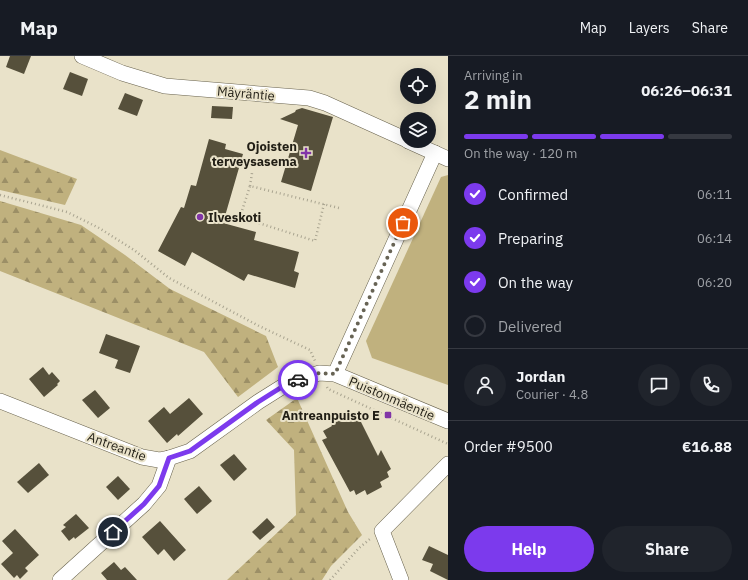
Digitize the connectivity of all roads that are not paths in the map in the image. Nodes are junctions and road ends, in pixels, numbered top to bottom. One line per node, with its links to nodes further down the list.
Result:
1 (82, 56): 2 (street, Mäyräntie)
2 (400, 137)
3 (423, 148): 4 (street, Mäyräntie)
4 (441, 156): 5 (street)
5 (335, 374): 7 (street, Puistonmäentie); 8 (street, Antreantie)
6 (0, 401): 8 (street, Antreantie)
7 (448, 421)
8 (169, 458): 10 (street)
9 (448, 464): 11 (street)
10 (60, 580)
11 (401, 580)

